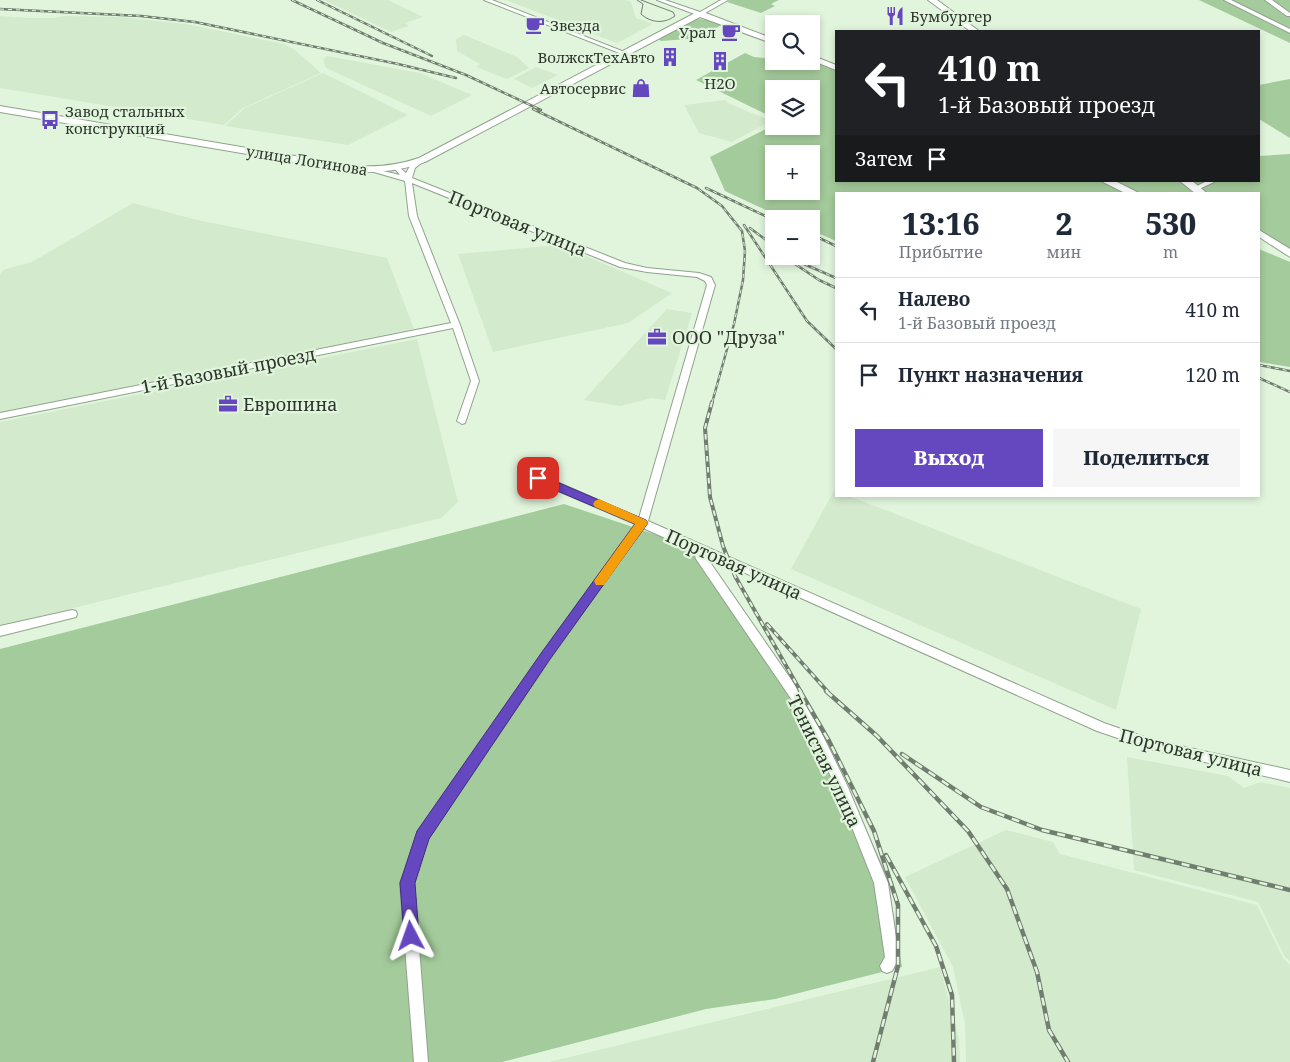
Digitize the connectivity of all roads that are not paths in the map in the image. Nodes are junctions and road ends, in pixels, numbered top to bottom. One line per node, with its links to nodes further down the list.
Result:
1 (487, 0): 15 (street)
2 (660, 0): 7 (street)
3 (725, 0): 7 (street, улица Логинова)
4 (932, 0): 12 (main road)
5 (1227, 0): 11 (street)
6 (1268, 0): 8 (street)
7 (700, 14): 14 (main road); 15 (main road, улица Логинова)
8 (1290, 15): 9 (street)
9 (1282, 16)
10 (1274, 18): 11 (street)
11 (1266, 19): 13 (street)
12 (974, 30)
13 (1290, 31)
14 (765, 39)
15 (624, 53): 19 (main road, улица Логинова)
16 (820, 61): 17 (main road)
17 (835, 68)
18 (0, 108): 21 (main road, улица Логинова)
19 (422, 160): 20 (main road, улица Логинова); 22 (street)
20 (398, 169): 21 (main road, улица Логинова); 22 (street, Портовая улица)
21 (370, 170): 22 (street)
22 (408, 179): 32 (street); 36 (street, Портовая улица)
23 (1108, 182): 27 (main road)
24 (1186, 182): 26 (main road)
25 (1211, 182): 26 (street)
26 (1199, 191)
27 (1131, 192)
28 (1260, 234): 30 (main road)
29 (1260, 245): 31 (main road)
30 (1290, 254)
31 (1290, 258)
32 (456, 325): 33 (street, 1-й Базовый проезд); 34 (street)
33 (0, 416)
34 (462, 421)
35 (538, 478): 36 (street)
36 (642, 523): 37 (street, Портовая улица); 42 (street)
37 (699, 548): 40 (street, Портовая улица); 41 (street, Тенистая улица)
38 (72, 614): 39 (street)
39 (0, 631)
40 (1290, 776)
41 (887, 966)
42 (421, 1062)

